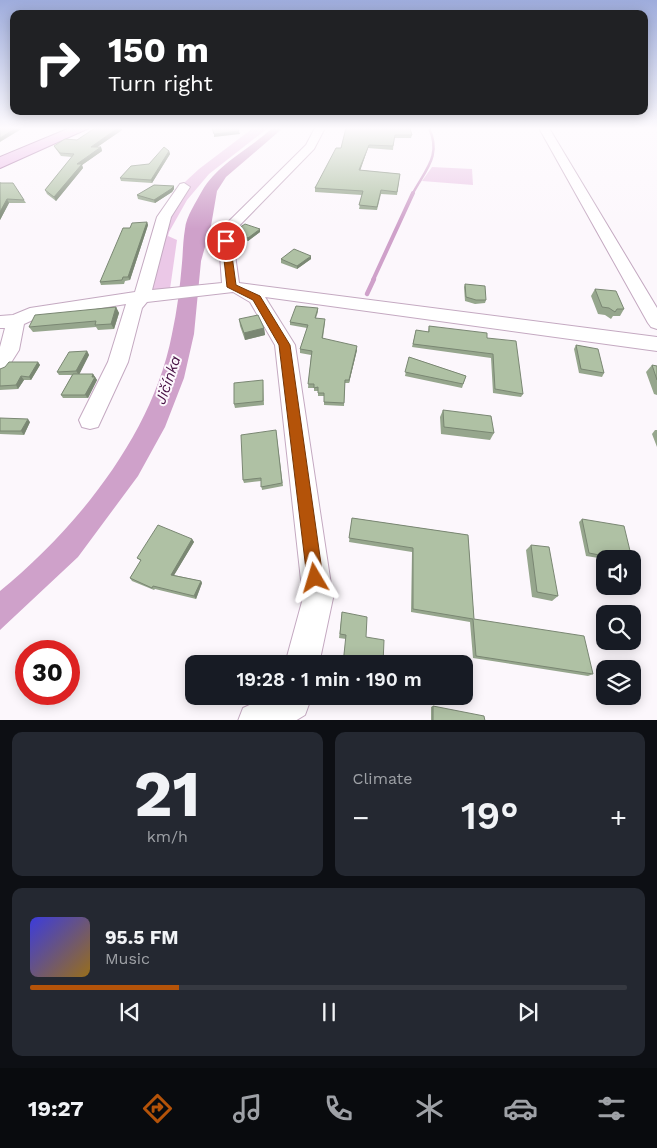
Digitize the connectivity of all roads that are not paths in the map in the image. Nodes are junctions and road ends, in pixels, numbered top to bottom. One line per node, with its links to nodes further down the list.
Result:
1 (296, 162): 4 (street)
2 (563, 162): 7 (street)
3 (184, 187): 5 (street)
4 (224, 287): 5 (street); 8 (street); 11 (street)
5 (148, 295): 6 (street); 10 (street)
6 (8, 322): 9 (street)
7 (657, 323)
8 (657, 344)
9 (0, 364)
10 (90, 420)
11 (304, 655)
12 (289, 705): 13 (street)
13 (256, 720)

